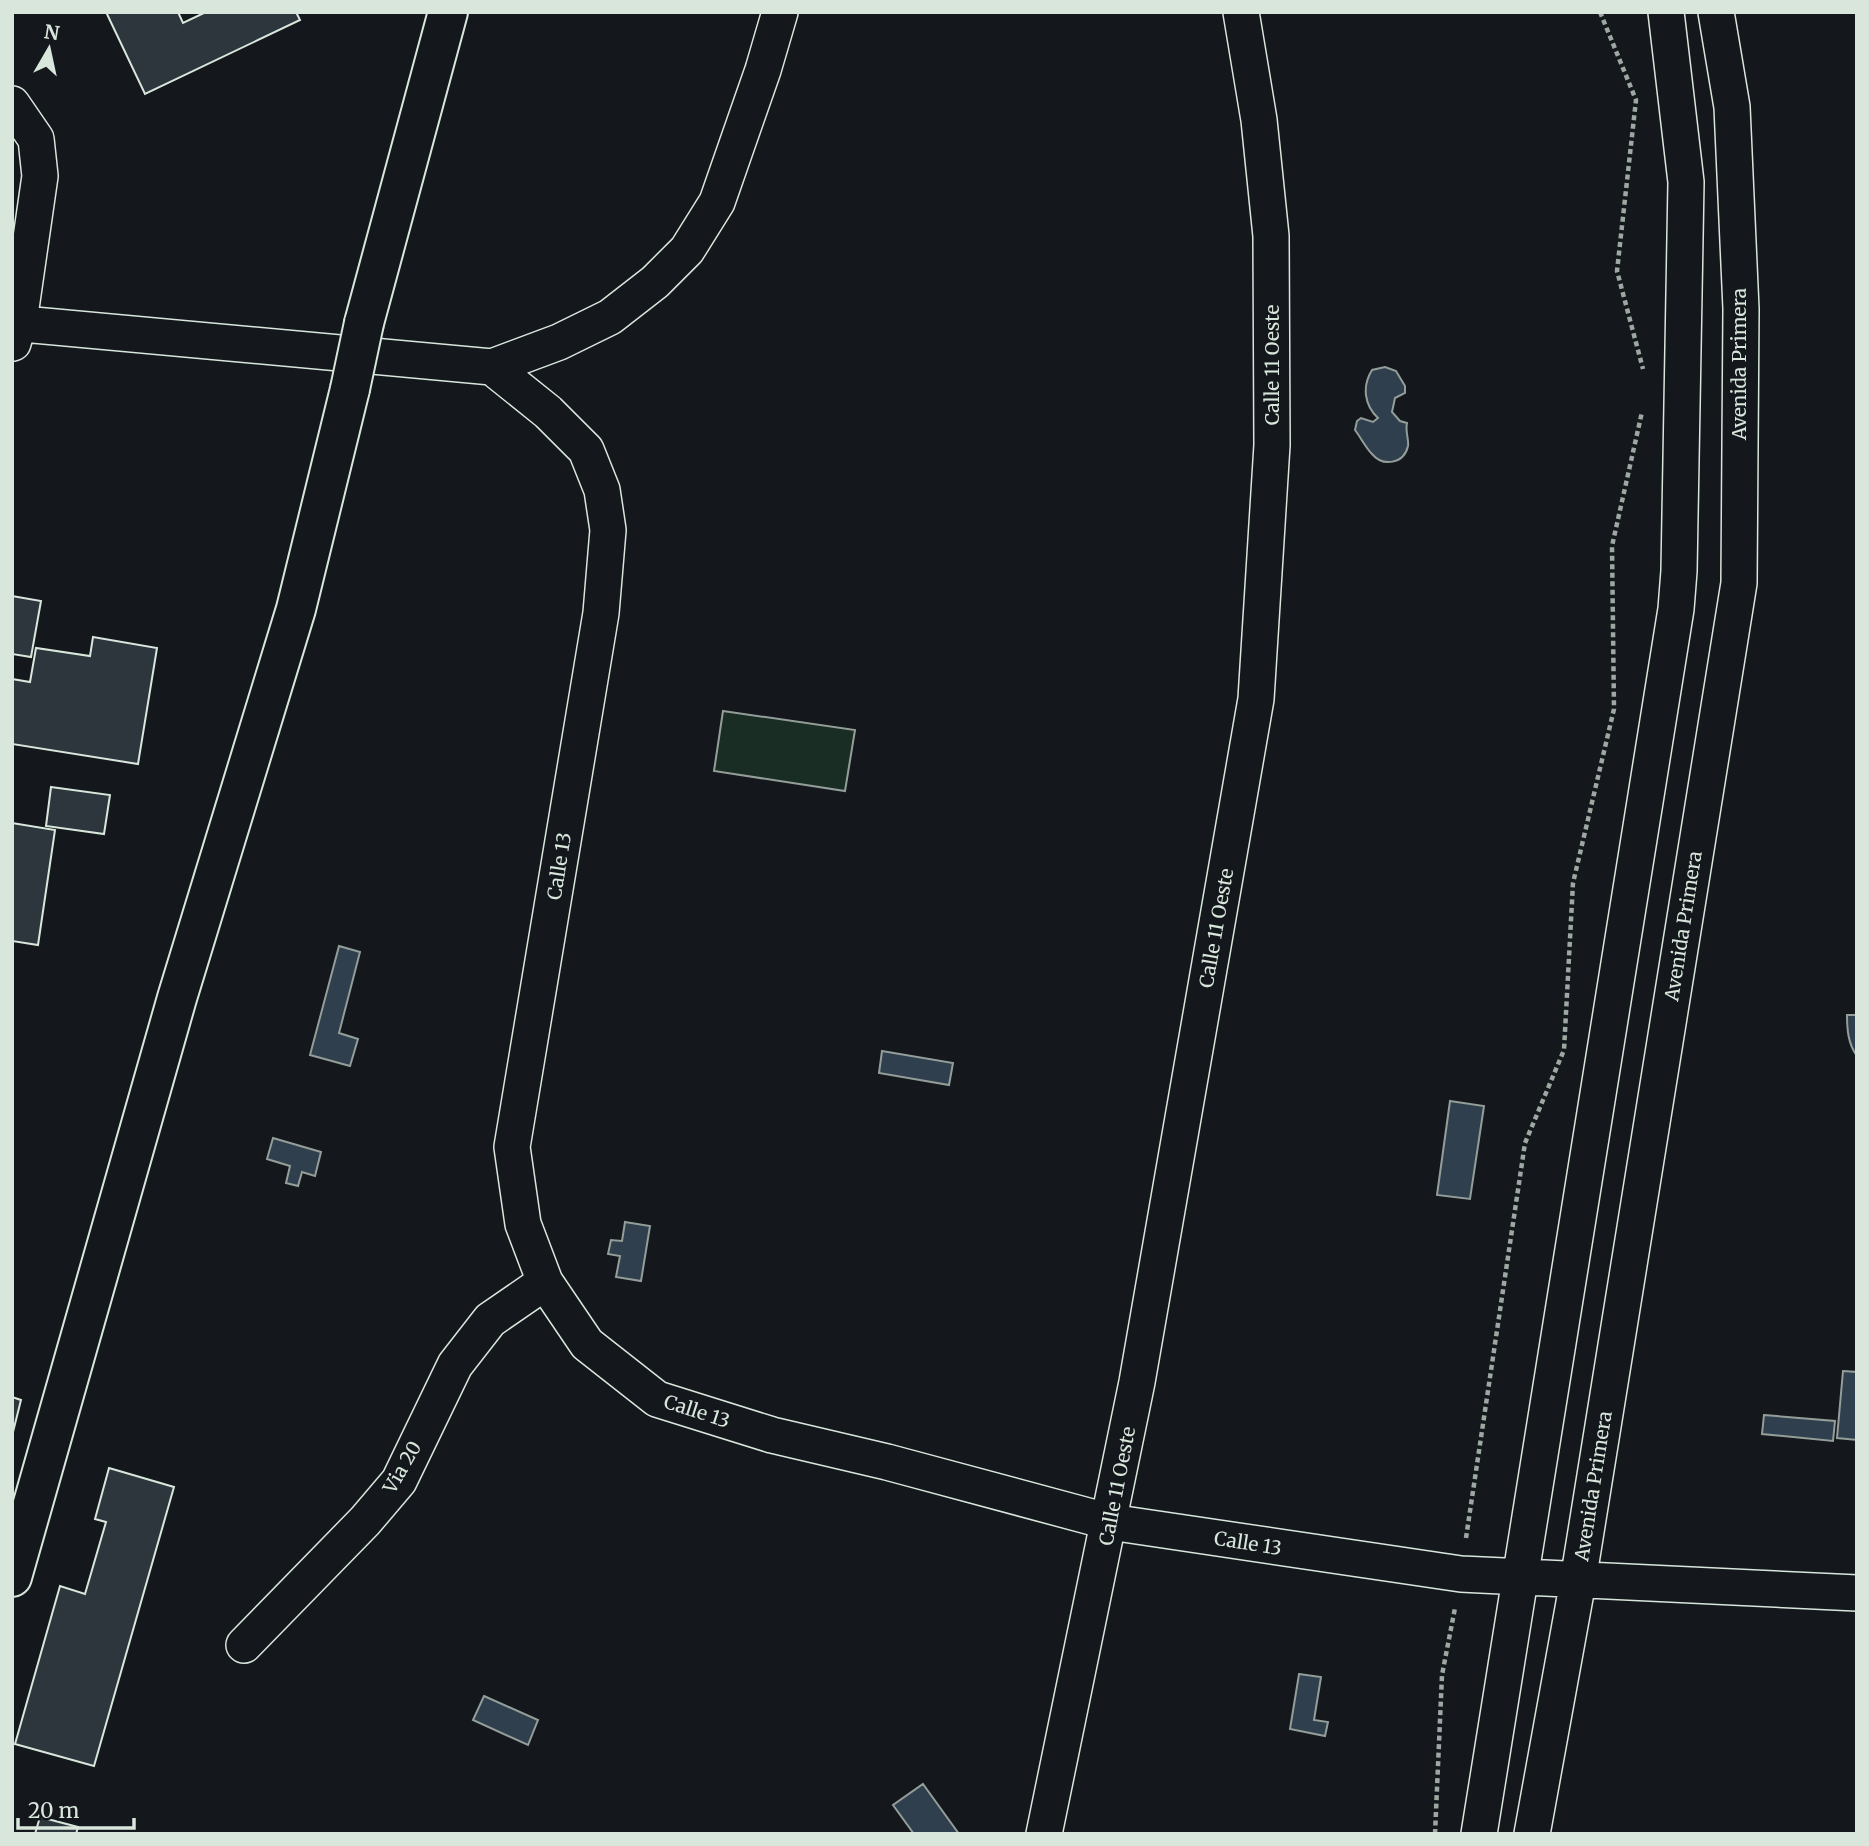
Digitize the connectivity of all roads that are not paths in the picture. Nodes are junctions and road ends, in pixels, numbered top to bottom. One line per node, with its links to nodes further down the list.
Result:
1 (448, 12): 11 (main road, bridge)
2 (780, 12): 8 (street)
3 (1241, 12): 10 (street, Calle 11 Oeste)
4 (1666, 12): 12 (street)
5 (1716, 12): 13 (street, Avenida Primera)
6 (12, 104): 7 (street)
7 (15, 330): 8 (street)
8 (492, 367): 9 (street, Calle 13)
9 (545, 1282): 10 (street, Calle 13); 15 (street, Via 20)
10 (1110, 1522): 12 (street, Calle 13); 16 (street, Calle 11 Oeste)
11 (12, 1577)
12 (1520, 1578): 13 (street, Calle 13); 17 (street)
13 (1578, 1581): 14 (street, Calle 13); 18 (street, Avenida Primera)
14 (1857, 1593)
15 (244, 1645)
16 (1044, 1834)
17 (1479, 1834)
18 (1532, 1834)

